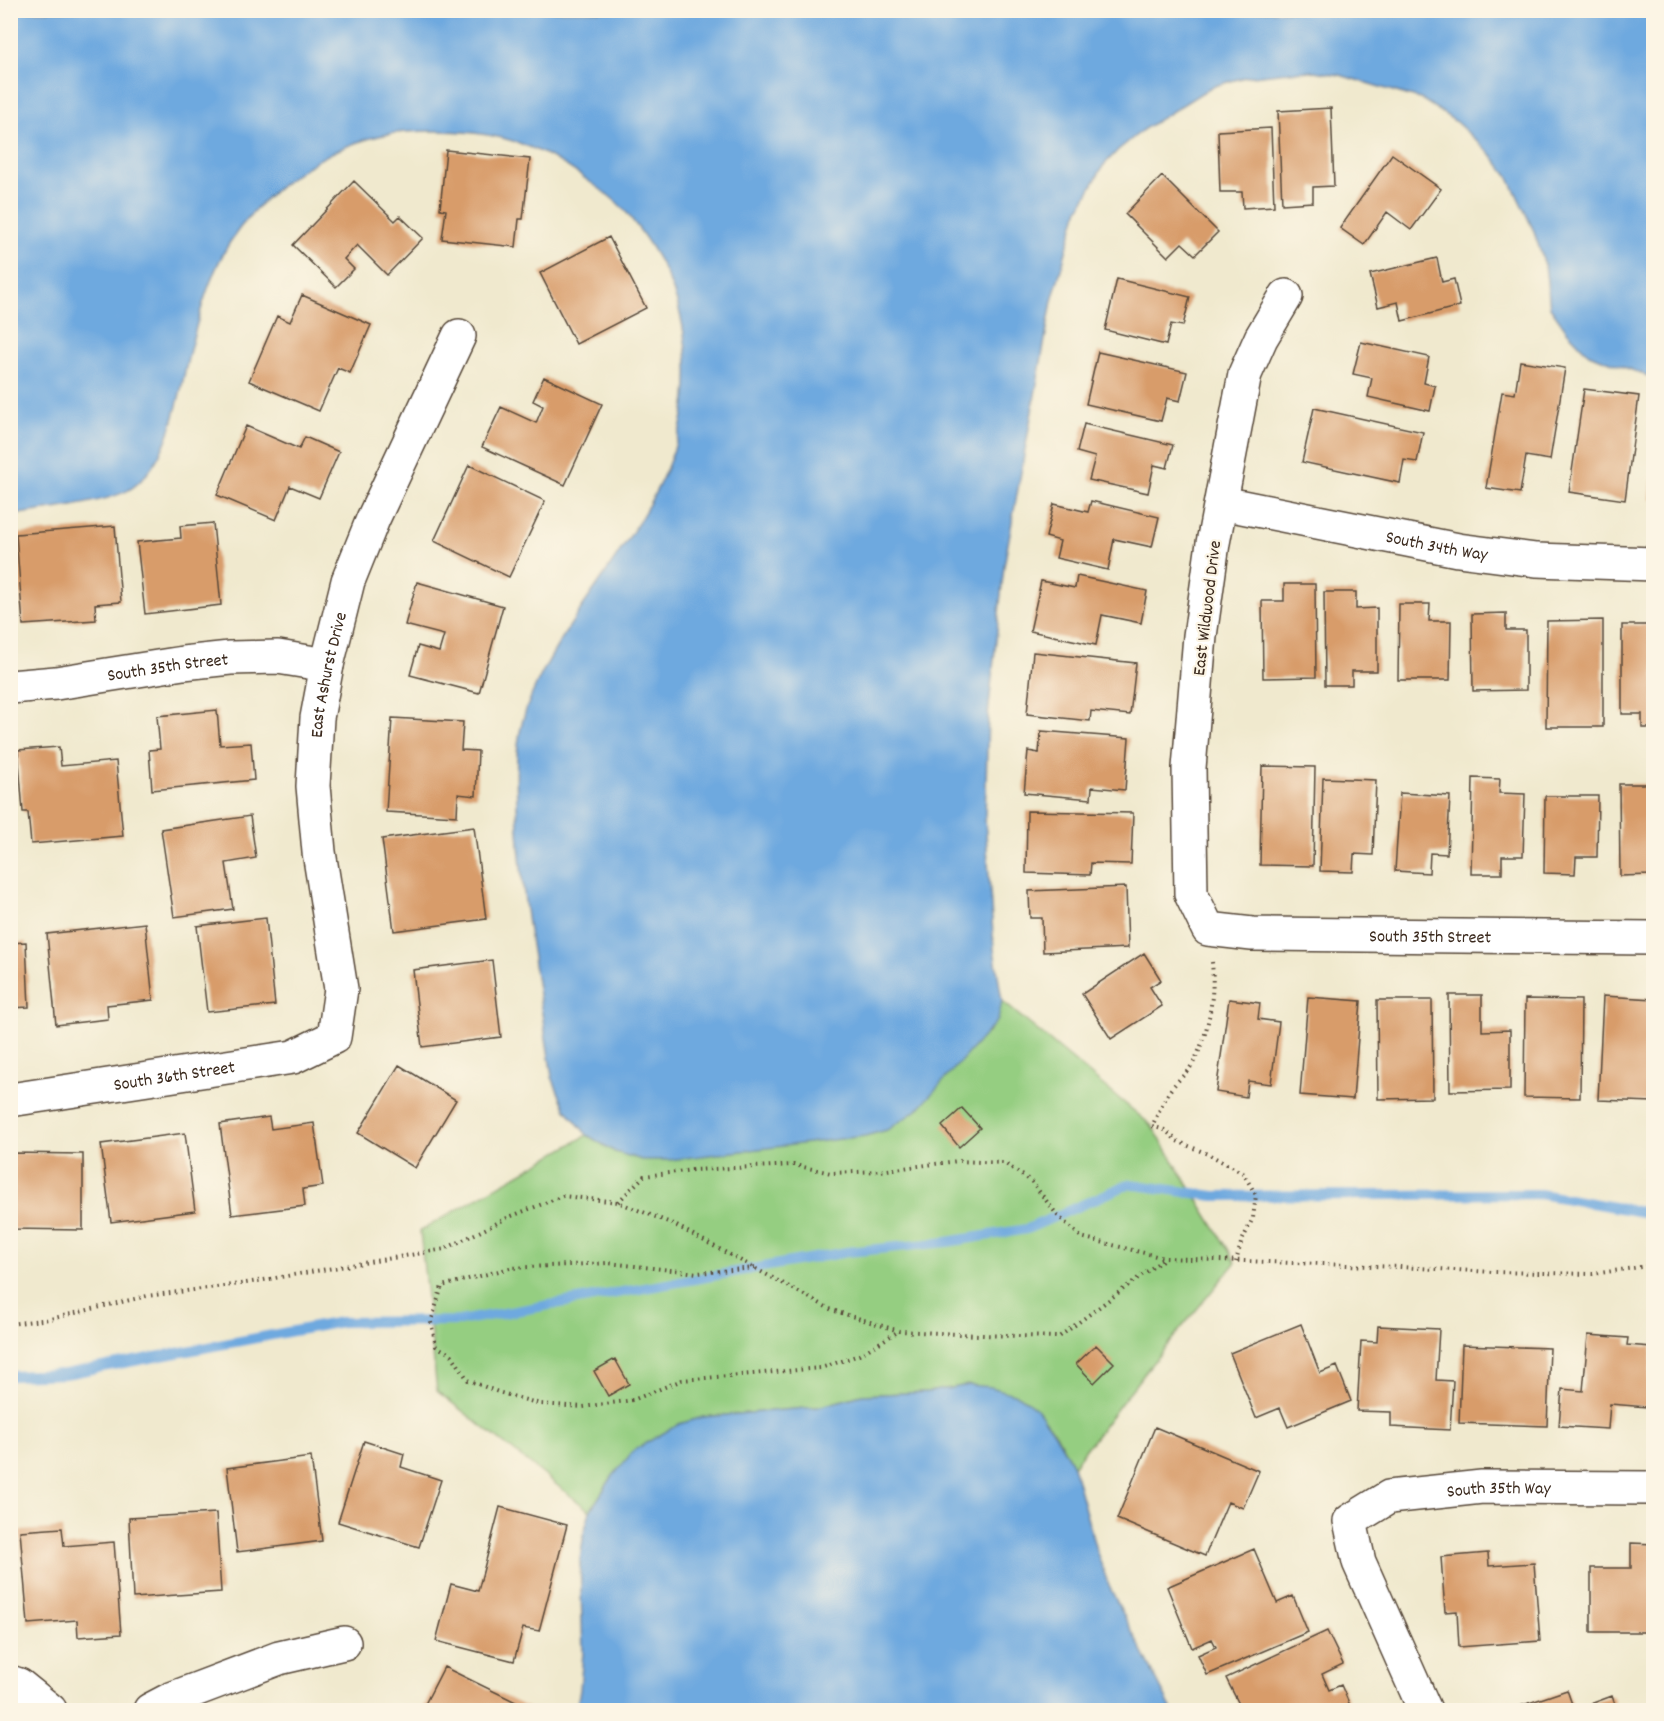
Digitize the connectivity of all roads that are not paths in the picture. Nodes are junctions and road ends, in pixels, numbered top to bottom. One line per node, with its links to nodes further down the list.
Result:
1 (1287, 296): 3 (street, East Wildwood Drive)
2 (459, 336): 5 (street, East Ashurst Drive)
3 (1222, 503): 4 (street, South 34th Way); 7 (street, East Wildwood Drive)
4 (1653, 564)
5 (327, 665): 6 (street, South 35th Street); 9 (street, East Ashurst Drive)
6 (10, 687)
7 (1208, 929): 8 (street, South 35th Street)
8 (1653, 938)
9 (334, 1037): 10 (street, South 36th Street)
10 (10, 1100)
11 (1653, 1488): 16 (street, South 35th Way)
12 (344, 1643): 15 (street)
13 (10, 1682): 14 (street)
14 (50, 1710)
15 (150, 1710)
16 (1425, 1710)

